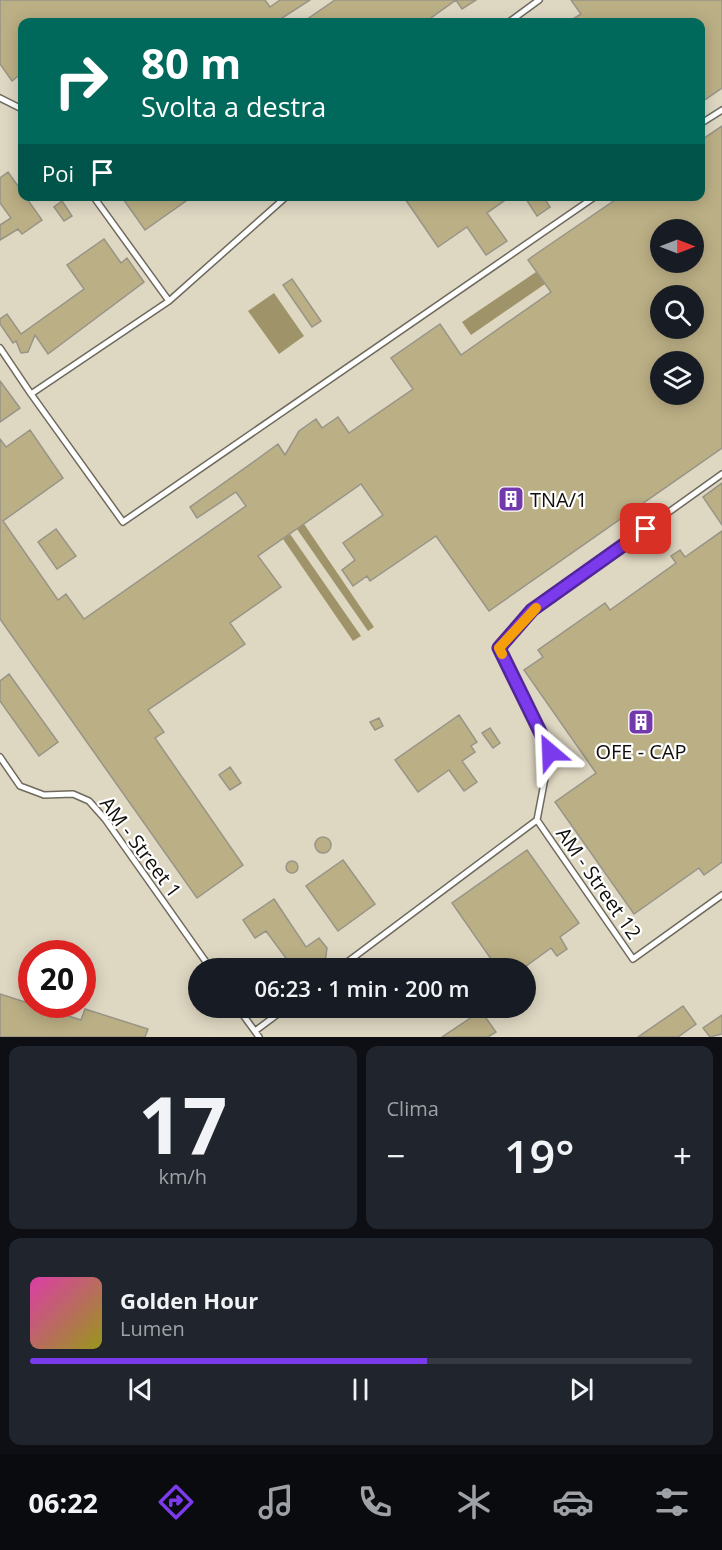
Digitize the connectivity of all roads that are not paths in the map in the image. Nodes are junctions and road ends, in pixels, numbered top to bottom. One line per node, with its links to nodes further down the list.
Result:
1 (539, 0): 2 (lane)
2 (514, 18)
3 (0, 98): 4 (lane)
4 (18, 107)
5 (722, 110): 6 (lane)
6 (705, 121)
7 (97, 201): 10 (lane)
8 (282, 201): 10 (lane)
9 (589, 201): 12 (lane)
10 (169, 301): 12 (lane)
11 (0, 348): 12 (lane)
12 (31, 394)
13 (722, 474): 15 (lane)
14 (0, 757): 17 (lane, AM - Street 1)
15 (537, 820): 16 (lane, AM - Street 12); 18 (lane, AM - Street 12)
16 (722, 895)
17 (203, 958)
18 (353, 958)
19 (245, 1018): 21 (lane)
20 (273, 1018): 21 (lane)
21 (255, 1031): 22 (lane)
22 (259, 1037)

